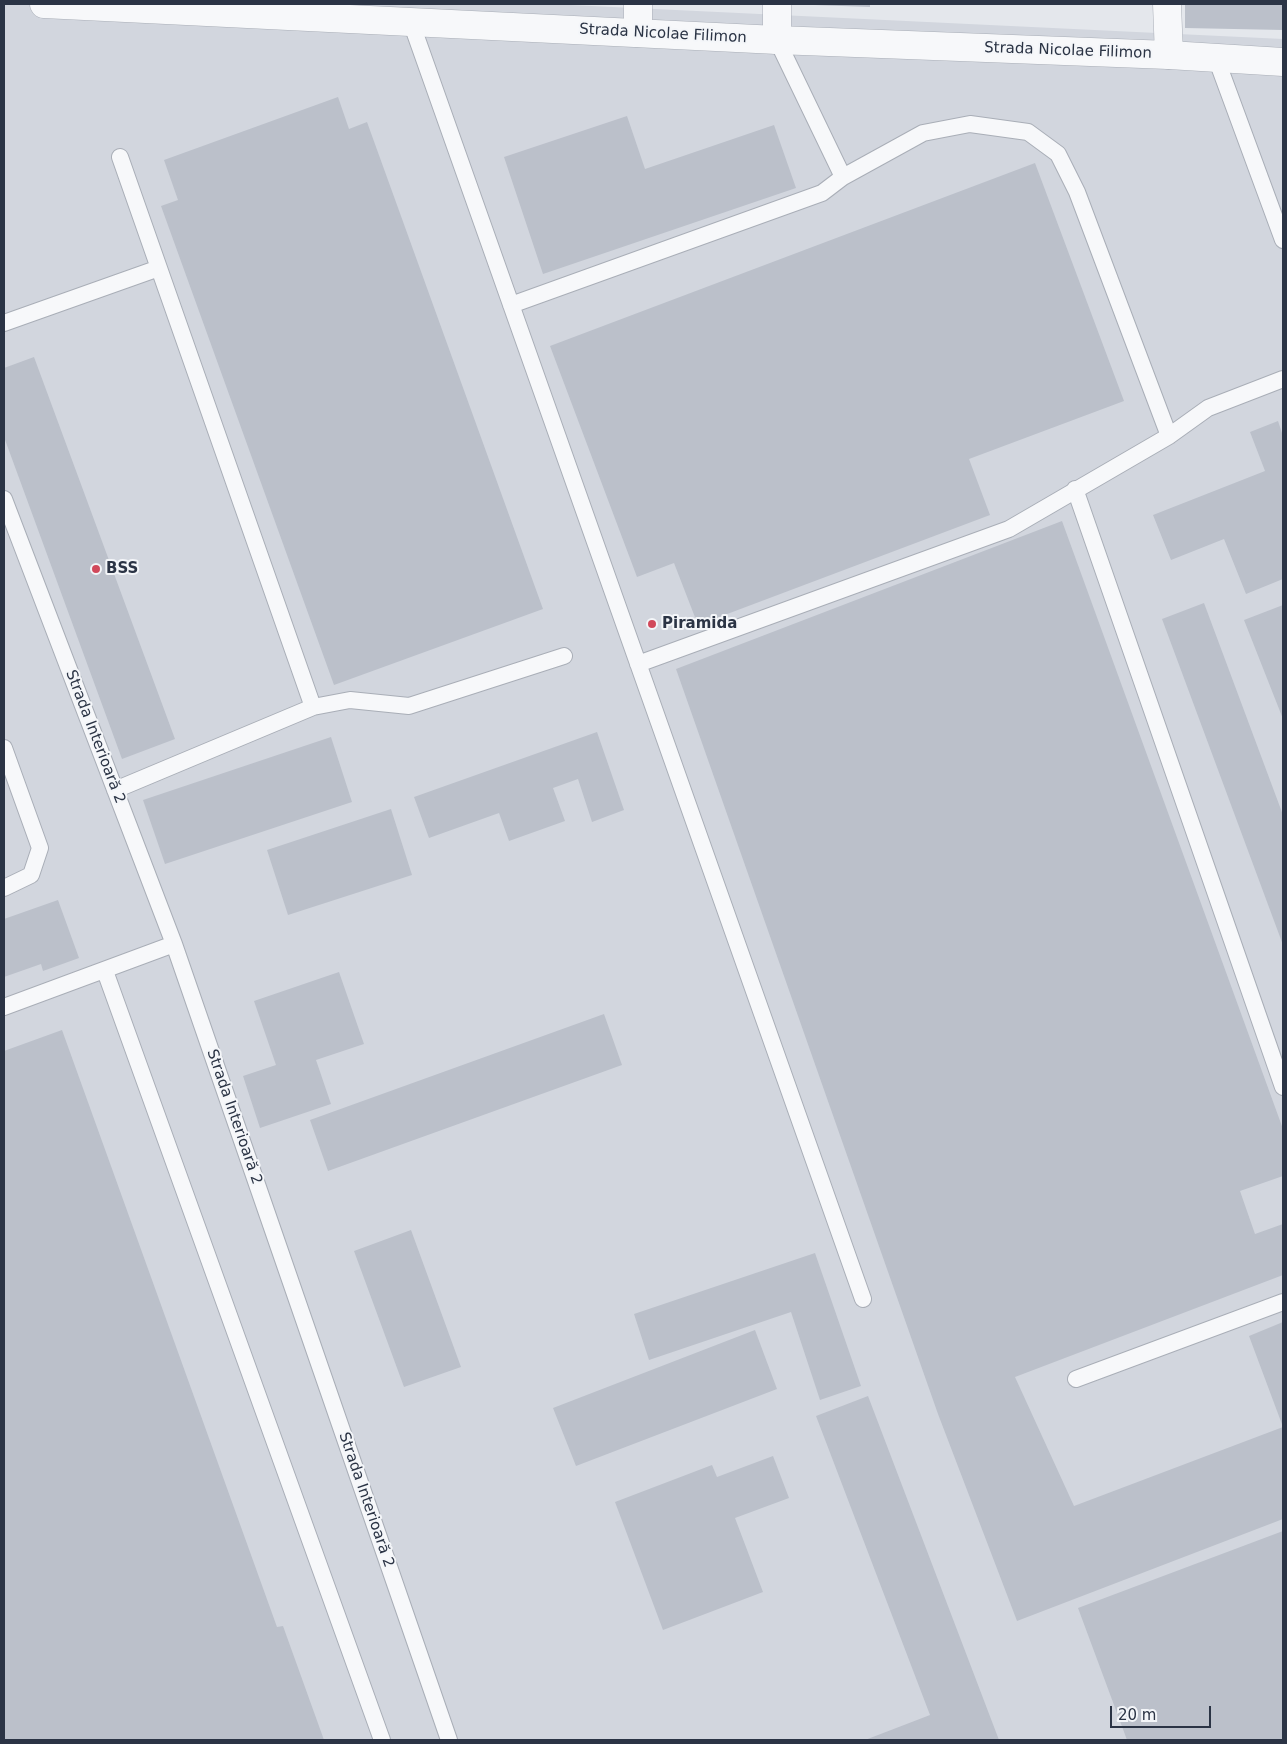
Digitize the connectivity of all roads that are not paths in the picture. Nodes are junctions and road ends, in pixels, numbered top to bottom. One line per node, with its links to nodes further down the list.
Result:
1 (44, 4): 5 (street, Strada Nicolae Filimon)
2 (638, 4): 8 (street)
3 (777, 4): 9 (street)
4 (1167, 4): 10 (street)
5 (124, 6): 6 (street, Strada Nicolae Filimon)
6 (380, 12): 7 (street, Strada Nicolae Filimon)
7 (411, 22): 8 (street, Strada Nicolae Filimon); 17 (lane)
8 (638, 33): 9 (street, Strada Nicolae Filimon)
9 (777, 40): 10 (street, Strada Nicolae Filimon); 14 (lane)
10 (1169, 54): 11 (street, Strada Nicolae Filimon)
11 (1216, 58): 12 (street, Strada Nicolae Filimon); 15 (lane)
12 (1283, 62)
13 (120, 157): 16 (lane)
14 (843, 177): 17 (lane); 20 (lane)
15 (1283, 240)
16 (159, 268): 18 (lane); 25 (lane)
17 (511, 305): 24 (lane)
18 (4, 323)
19 (1283, 379): 20 (lane)
20 (1169, 436): 21 (lane)
21 (1075, 489): 24 (lane); 32 (lane)
22 (4, 499): 27 (lane, Strada Interioară 2)
23 (564, 656): 25 (lane)
24 (638, 664): 33 (lane)
25 (313, 706): 27 (lane)
26 (4, 748): 28 (lane)
27 (115, 790): 29 (lane, Strada Interioară 2)
28 (4, 888)
29 (174, 944): 30 (lane); 37 (lane, Strada Interioară 2)
30 (105, 971): 31 (lane); 36 (lane)
31 (4, 1007)
32 (1283, 1087)
33 (864, 1299)
34 (1283, 1302): 35 (lane)
35 (1076, 1379)
36 (382, 1740)
37 (449, 1740)

